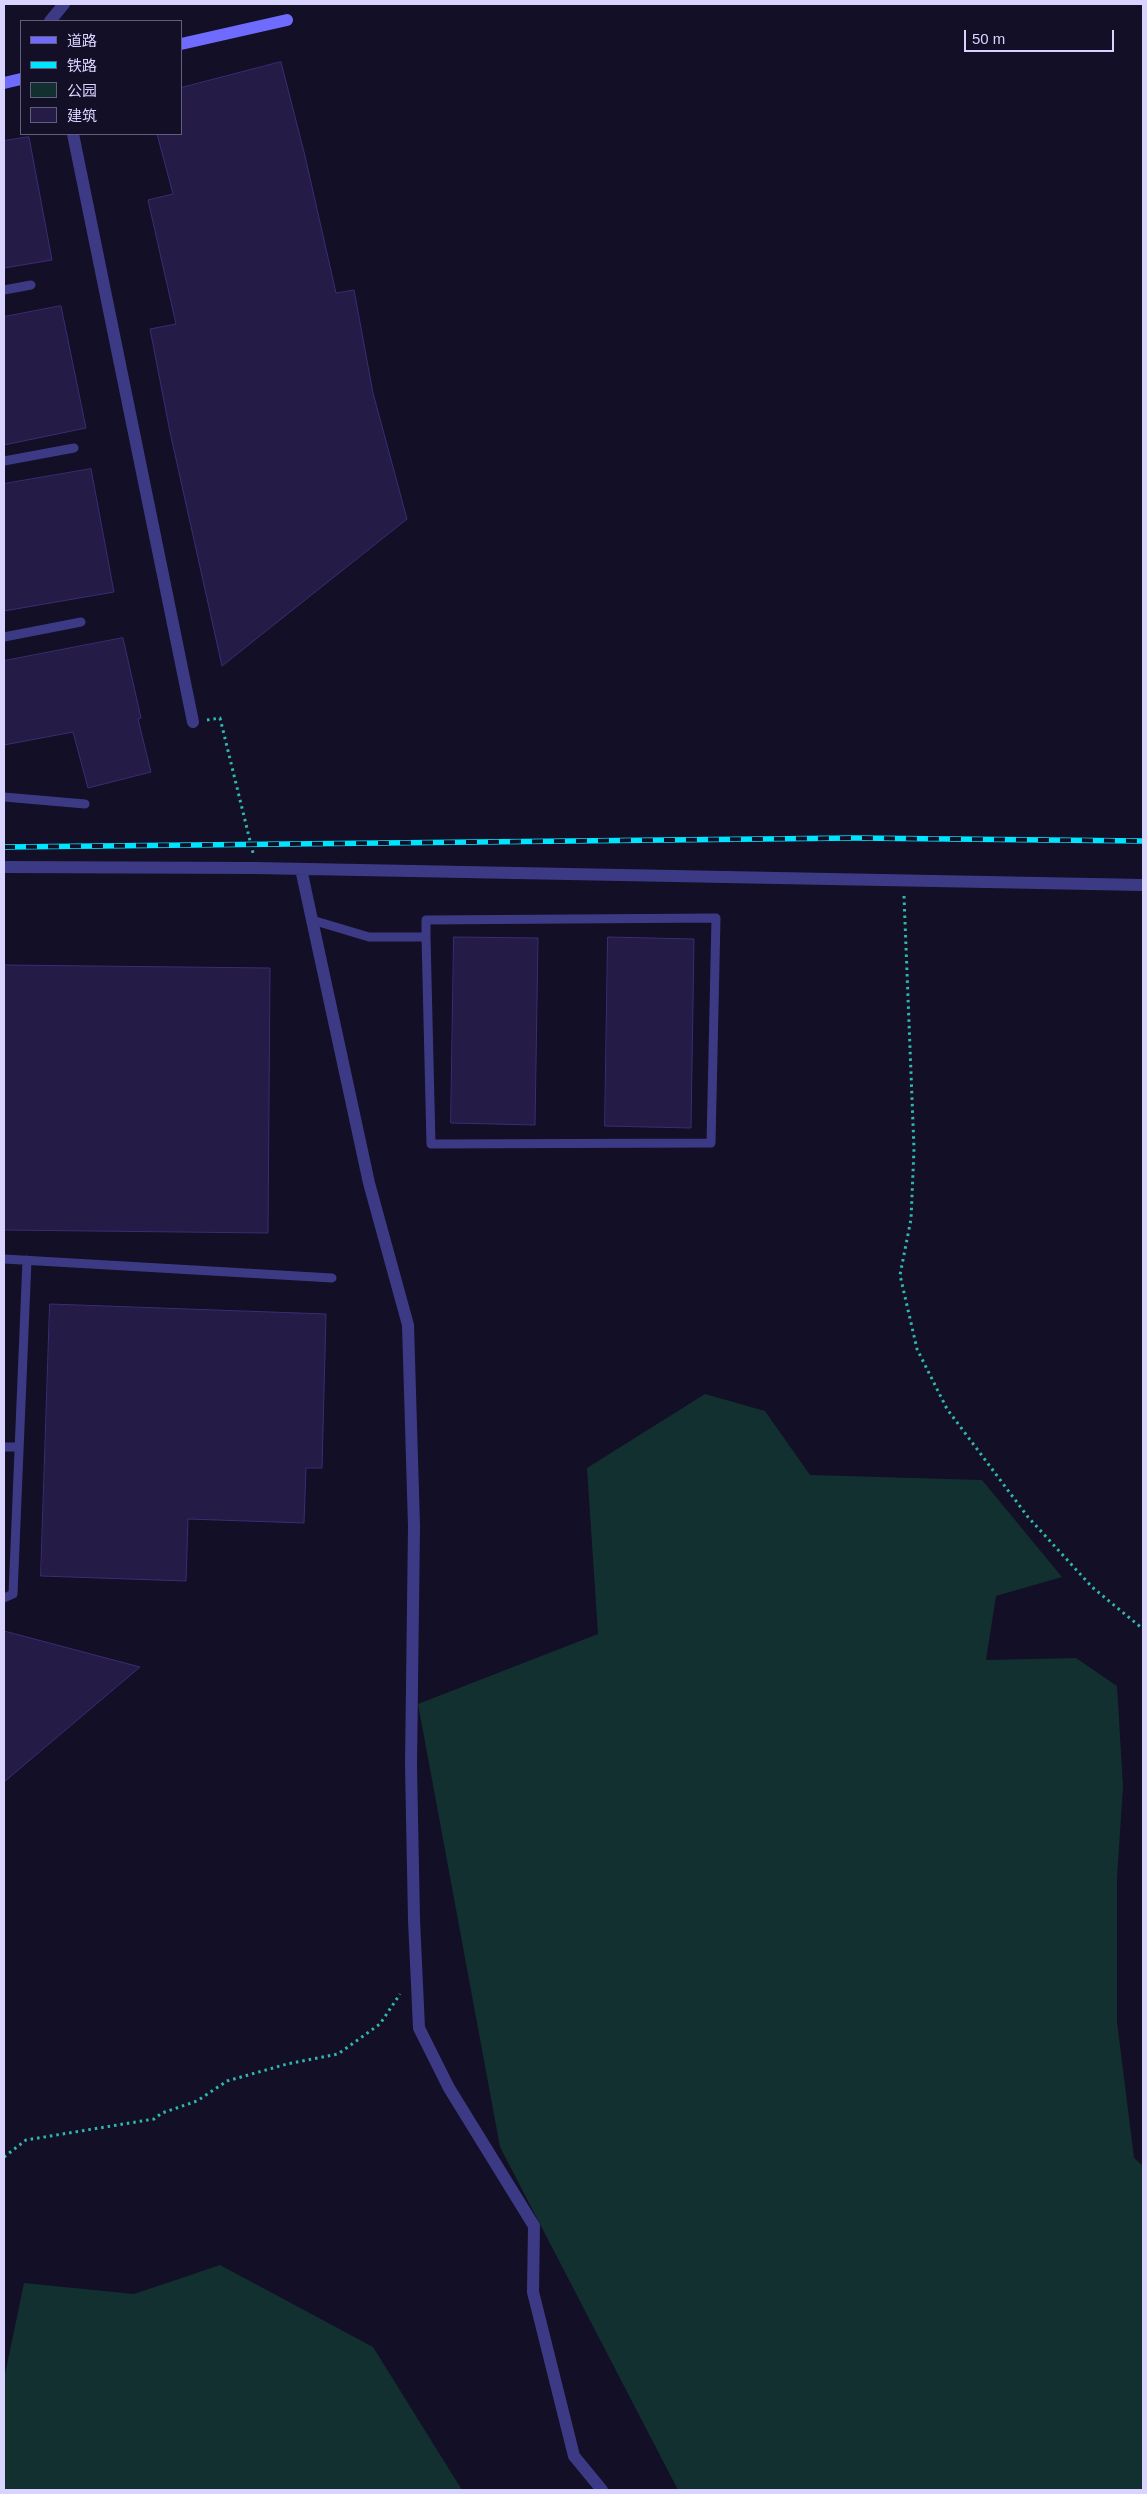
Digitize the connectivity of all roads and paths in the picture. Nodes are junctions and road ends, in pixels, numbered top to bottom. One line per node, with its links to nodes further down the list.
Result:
1 (64, 4): 2 (street)
2 (51, 20)
3 (287, 20): 4 (street)
4 (182, 44)
5 (20, 79): 6 (street)
6 (4, 83)
7 (73, 135): 14 (street)
8 (31, 285): 9 (lane)
9 (4, 290)
10 (74, 448): 11 (lane)
11 (4, 461)
12 (81, 622): 13 (lane)
13 (4, 637)
14 (193, 722): 18 (path)
15 (4, 797): 16 (lane)
16 (85, 804)
17 (4, 867): 18 (street)
18 (255, 868): 19 (street)
19 (301, 869): 20 (street); 22 (street)
20 (903, 881): 21 (street); 30 (path)
21 (1143, 885)
22 (312, 920): 23 (lane); 31 (street)
23 (426, 937): 23 (lane)
24 (4, 1259): 25 (lane)
25 (27, 1260): 26 (lane); 28 (lane)
26 (332, 1278)
27 (4, 1448): 28 (lane)
28 (19, 1448): 29 (lane)
29 (4, 1598)
30 (1143, 1629)
31 (417, 1971): 32 (path); 33 (street)
32 (4, 2157)
33 (602, 2490)

